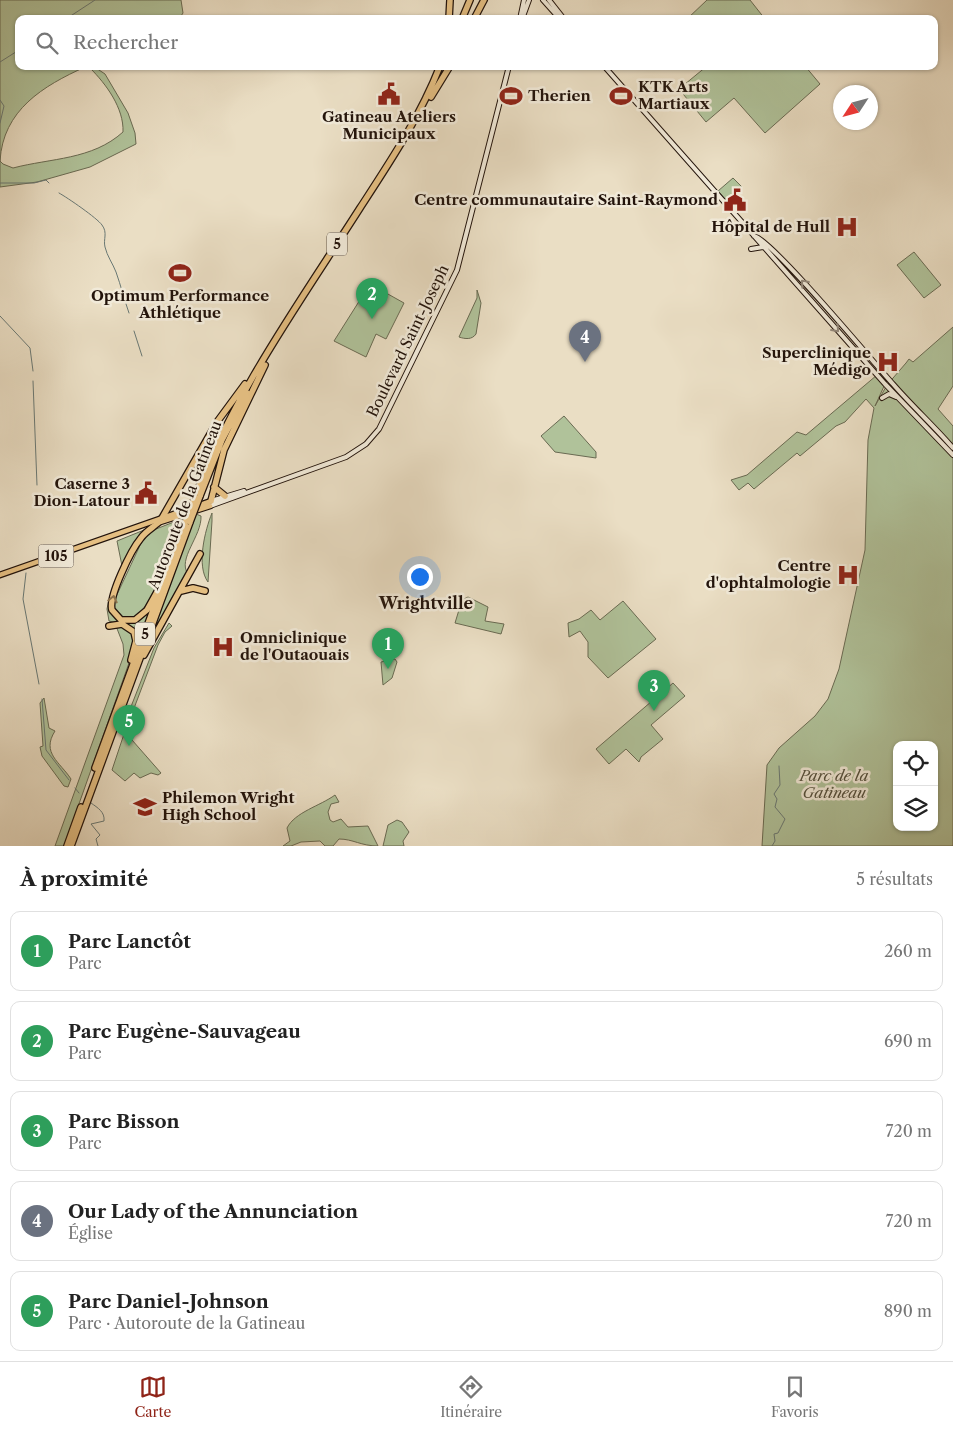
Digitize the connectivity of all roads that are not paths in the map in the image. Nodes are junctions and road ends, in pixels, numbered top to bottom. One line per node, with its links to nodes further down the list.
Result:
1 (450, 0): 9 (highway)
2 (466, 0): 10 (highway)
3 (470, 0): 11 (highway)
4 (484, 0): 12 (highway)
5 (524, 0): 13 (main road)
6 (529, 0): 14 (main road)
7 (543, 0): 15 (main road)
8 (549, 0): 16 (main road)
9 (449, 15)
10 (460, 15)
11 (464, 15)
12 (476, 15)
13 (522, 15)
14 (523, 15)
15 (556, 15)
16 (561, 15)
17 (435, 70): 24 (highway)
18 (438, 70): 24 (highway, Autoroute de la Gatineau / 5)
19 (442, 70): 23 (highway, Autoroute de la Gatineau / 5)
20 (448, 70): 23 (highway)
21 (507, 70): 37 (main road, Boulevard Saint-Joseph)
22 (608, 70): 26 (main road)
23 (431, 97): 30 (highway, Autoroute de la Gatineau / 5)
24 (422, 107): 31 (highway, Autoroute de la Gatineau / 5)
25 (759, 225): 26 (main road)
26 (745, 226): 27 (main road)
27 (754, 236): 28 (main road); 34 (main road, one-way to 27)
28 (763, 246): 29 (main road); 33 (main road, one-way to 33)
29 (751, 249)
30 (265, 365): 36 (highway); 38 (highway, Autoroute de la Gatineau / 5)
31 (254, 376): 38 (highway, Autoroute de la Gatineau / 5); 41 (highway)
32 (882, 398): 33 (main road)
33 (900, 400): 35 (main road)
34 (953, 448)
35 (953, 455)
36 (214, 487): 39 (highway); 40 (highway)
37 (251, 490): 39 (main road, Boulevard Saint-Joseph); 40 (main road, Boulevard Saint-Joseph)
38 (198, 496): 42 (highway, Autoroute de la Gatineau / 5, bridge)
39 (225, 496): 40 (main road, Boulevard Saint-Joseph)
40 (210, 504): 41 (main road, Boulevard Saint-Joseph / 105)
41 (160, 520): 44 (main road, Boulevard Saint-Joseph / 105); 45 (highway, one-way to 41)
42 (188, 522): 45 (highway, Autoroute de la Gatineau / 5); 49 (highway, Autoroute de la Gatineau / 5)
43 (200, 554): 47 (highway)
44 (0, 575)
45 (166, 577): 50 (highway, Autoroute de la Gatineau / 5)
46 (205, 591): 47 (highway)
47 (180, 592): 49 (highway)
48 (109, 626): 50 (highway)
49 (136, 670): 52 (highway, Autoroute de la Gatineau / 5)
50 (124, 690): 51 (highway, Autoroute de la Gatineau / 5)
51 (67, 846)
52 (72, 846)

